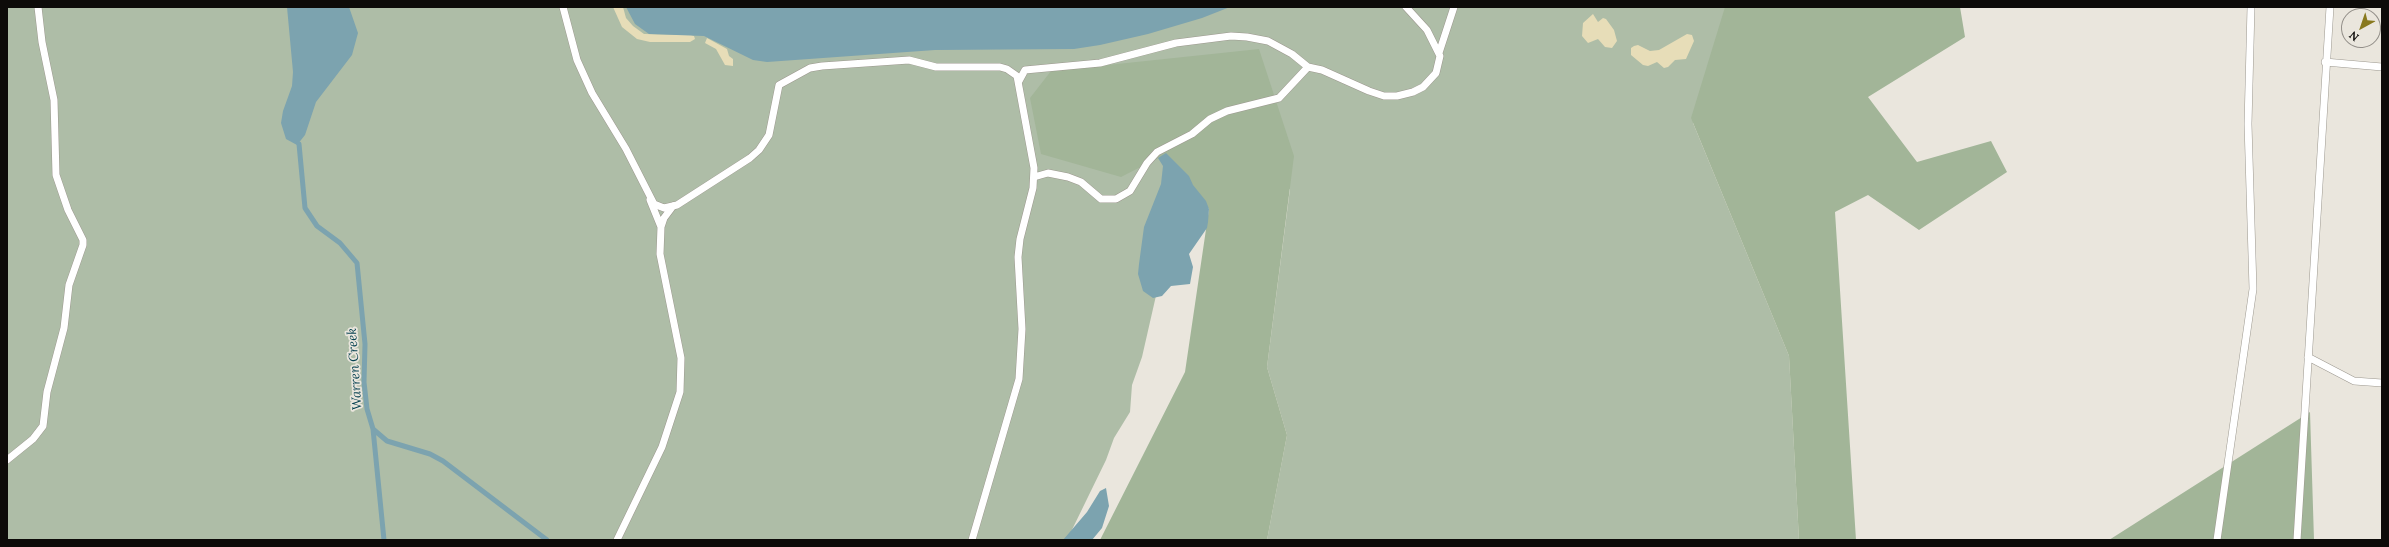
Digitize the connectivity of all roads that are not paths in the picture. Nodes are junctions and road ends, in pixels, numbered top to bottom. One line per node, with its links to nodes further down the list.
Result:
1 (38, 7): 20 (lane)
2 (563, 7): 15 (lane)
3 (1406, 7): 7 (lane)
4 (1454, 7): 7 (lane)
5 (2251, 7): 23 (lane)
6 (2330, 7): 8 (lane)
7 (1439, 53): 9 (lane)
8 (2325, 62): 10 (lane); 18 (lane)
9 (1308, 67): 12 (lane); 14 (lane)
10 (2382, 67)
11 (1009, 70): 12 (lane); 13 (lane); 16 (lane)
12 (1025, 70): 13 (lane)
13 (1019, 81): 14 (lane)
14 (1034, 177): 22 (lane)
15 (646, 191): 16 (lane); 17 (lane)
16 (673, 206): 17 (lane)
17 (661, 227): 21 (lane)
18 (2308, 357): 19 (lane); 24 (lane)
19 (2382, 383)
20 (7, 460)
21 (617, 540)
22 (972, 540)
23 (2217, 540)
24 (2298, 540)

